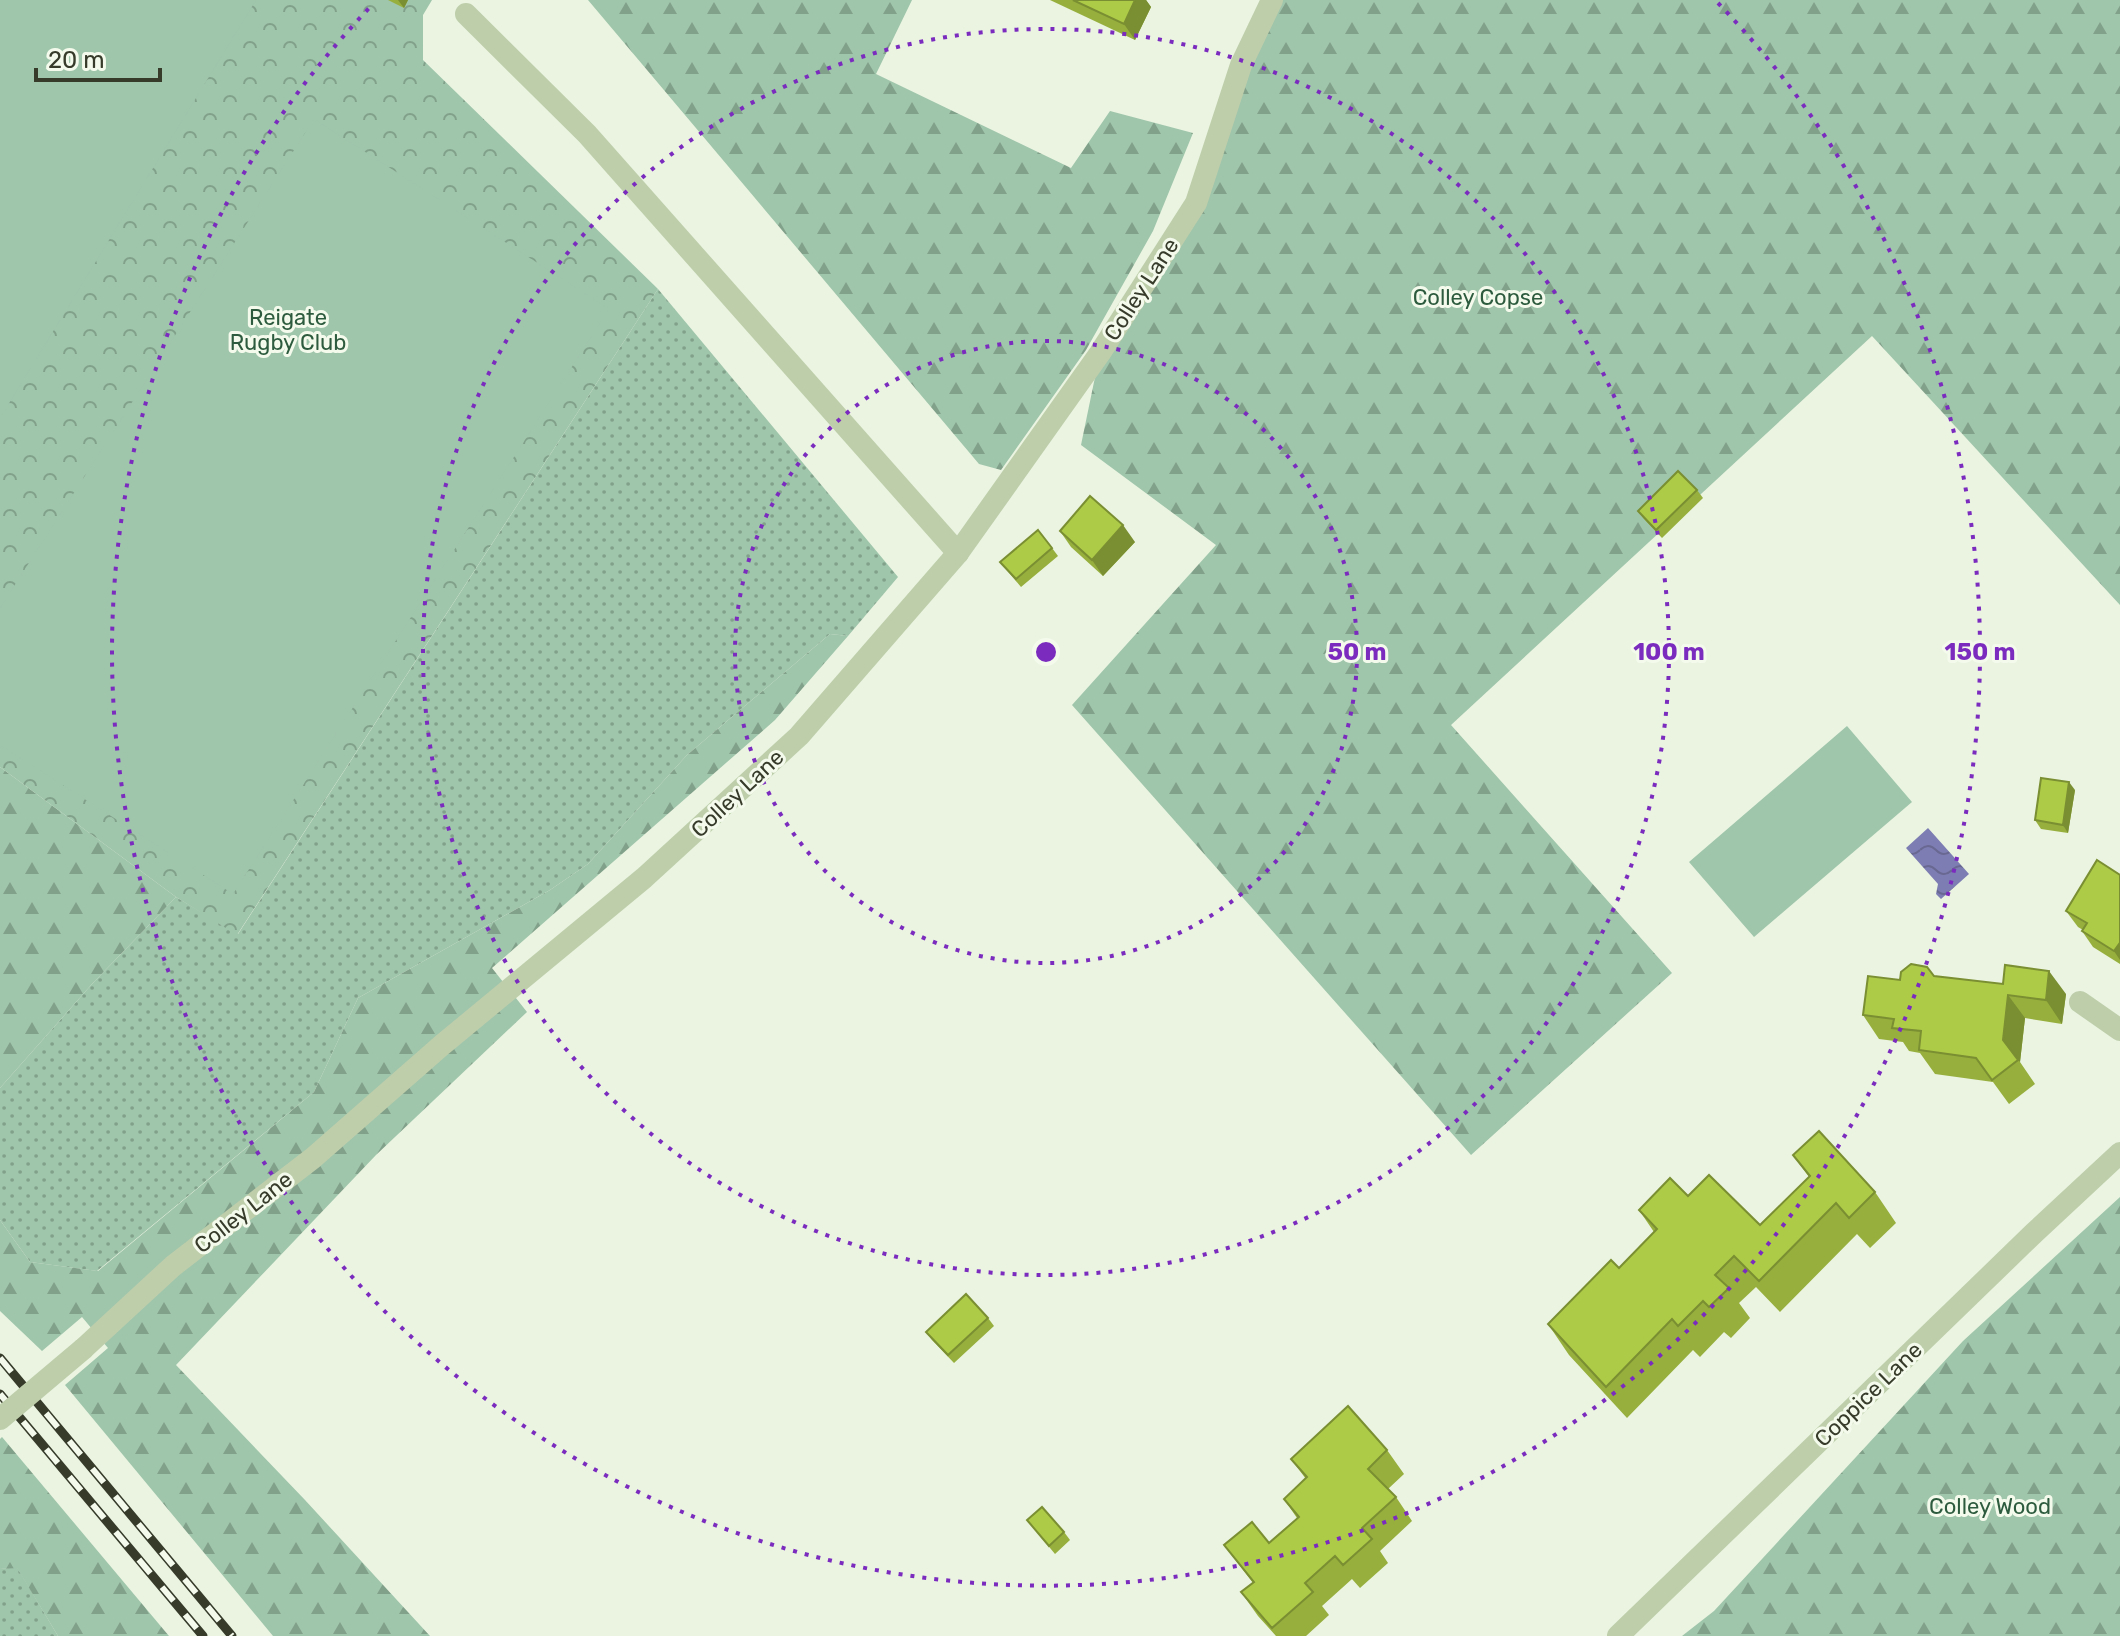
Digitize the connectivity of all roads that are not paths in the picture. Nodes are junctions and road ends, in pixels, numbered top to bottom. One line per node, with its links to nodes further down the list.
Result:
1 (1272, 0): 3 (street, Colley Lane)
2 (466, 14): 3 (street)
3 (958, 553): 7 (street, Colley Lane, bridge)
4 (2080, 1002): 5 (street)
5 (2120, 1030)
6 (2120, 1153): 8 (street, Coppice Lane)
7 (0, 1419)
8 (1618, 1636)

